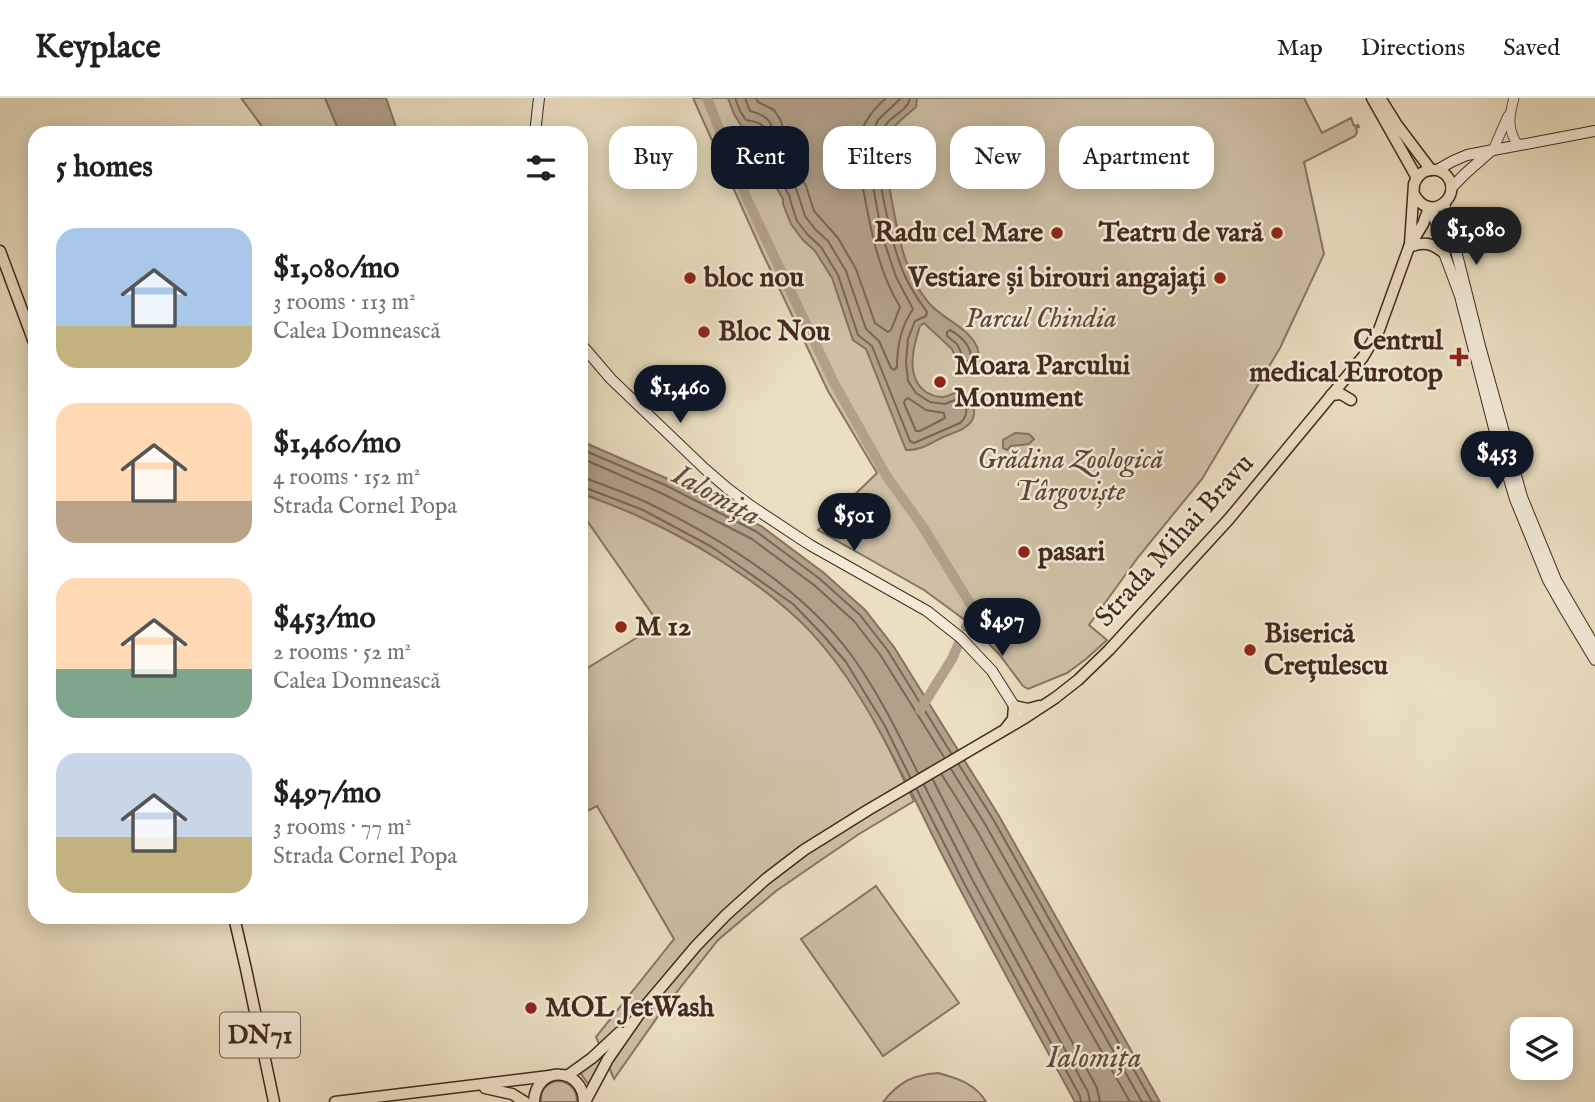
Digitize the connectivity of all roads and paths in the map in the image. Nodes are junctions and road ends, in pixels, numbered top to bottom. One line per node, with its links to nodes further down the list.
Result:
1 (539, 98): 4 (main road)
2 (1378, 99): 8 (main road); 9 (main road)
3 (1512, 103): 6 (street); 7 (street)
4 (536, 126)
5 (1595, 131): 6 (main road)
6 (1518, 145): 7 (main road)
7 (1493, 150): 8 (main road); 10 (main road)
8 (1434, 170): 9 (main road); 10 (main road)
9 (1417, 178): 11 (main road)
10 (1451, 188): 12 (main road)
11 (1414, 194): 13 (main road); 14 (main road)
12 (1444, 204): 13 (main road); 21 (main road)
13 (1430, 208): 14 (main road); 16 (main road)
14 (1409, 247): 16 (main road); 19 (main road, Strada Mihai Bravu)
15 (0, 251): 17 (main road)
16 (1444, 253): 22 (main road)
17 (28, 326)
18 (588, 353): 24 (main road)
19 (1331, 395): 20 (main road); 23 (main road, Strada Mihai Bravu)
20 (1351, 400)
21 (1595, 647)
22 (1595, 660)
23 (1051, 701): 24 (main road); 25 (main road, Strada Mihai Bravu)
24 (1014, 706): 25 (main road); 26 (main road)
25 (1023, 719): 26 (main road, Strada Mihai Bravu)
26 (1005, 730): 28 (main road, Strada Mihai Bravu)
27 (235, 924): 32 (main road, DN71)
28 (642, 1010): 30 (main road, Strada Mihai Bravu); 36 (main road, Strada Mihai Bravu)
29 (549, 1076): 30 (main road); 31 (main road); 35 (main road)
30 (568, 1076): 36 (main road)
31 (475, 1086): 33 (main road); 34 (main road)
32 (274, 1102)
33 (335, 1102)
34 (525, 1102)
35 (534, 1102)
36 (584, 1102)

